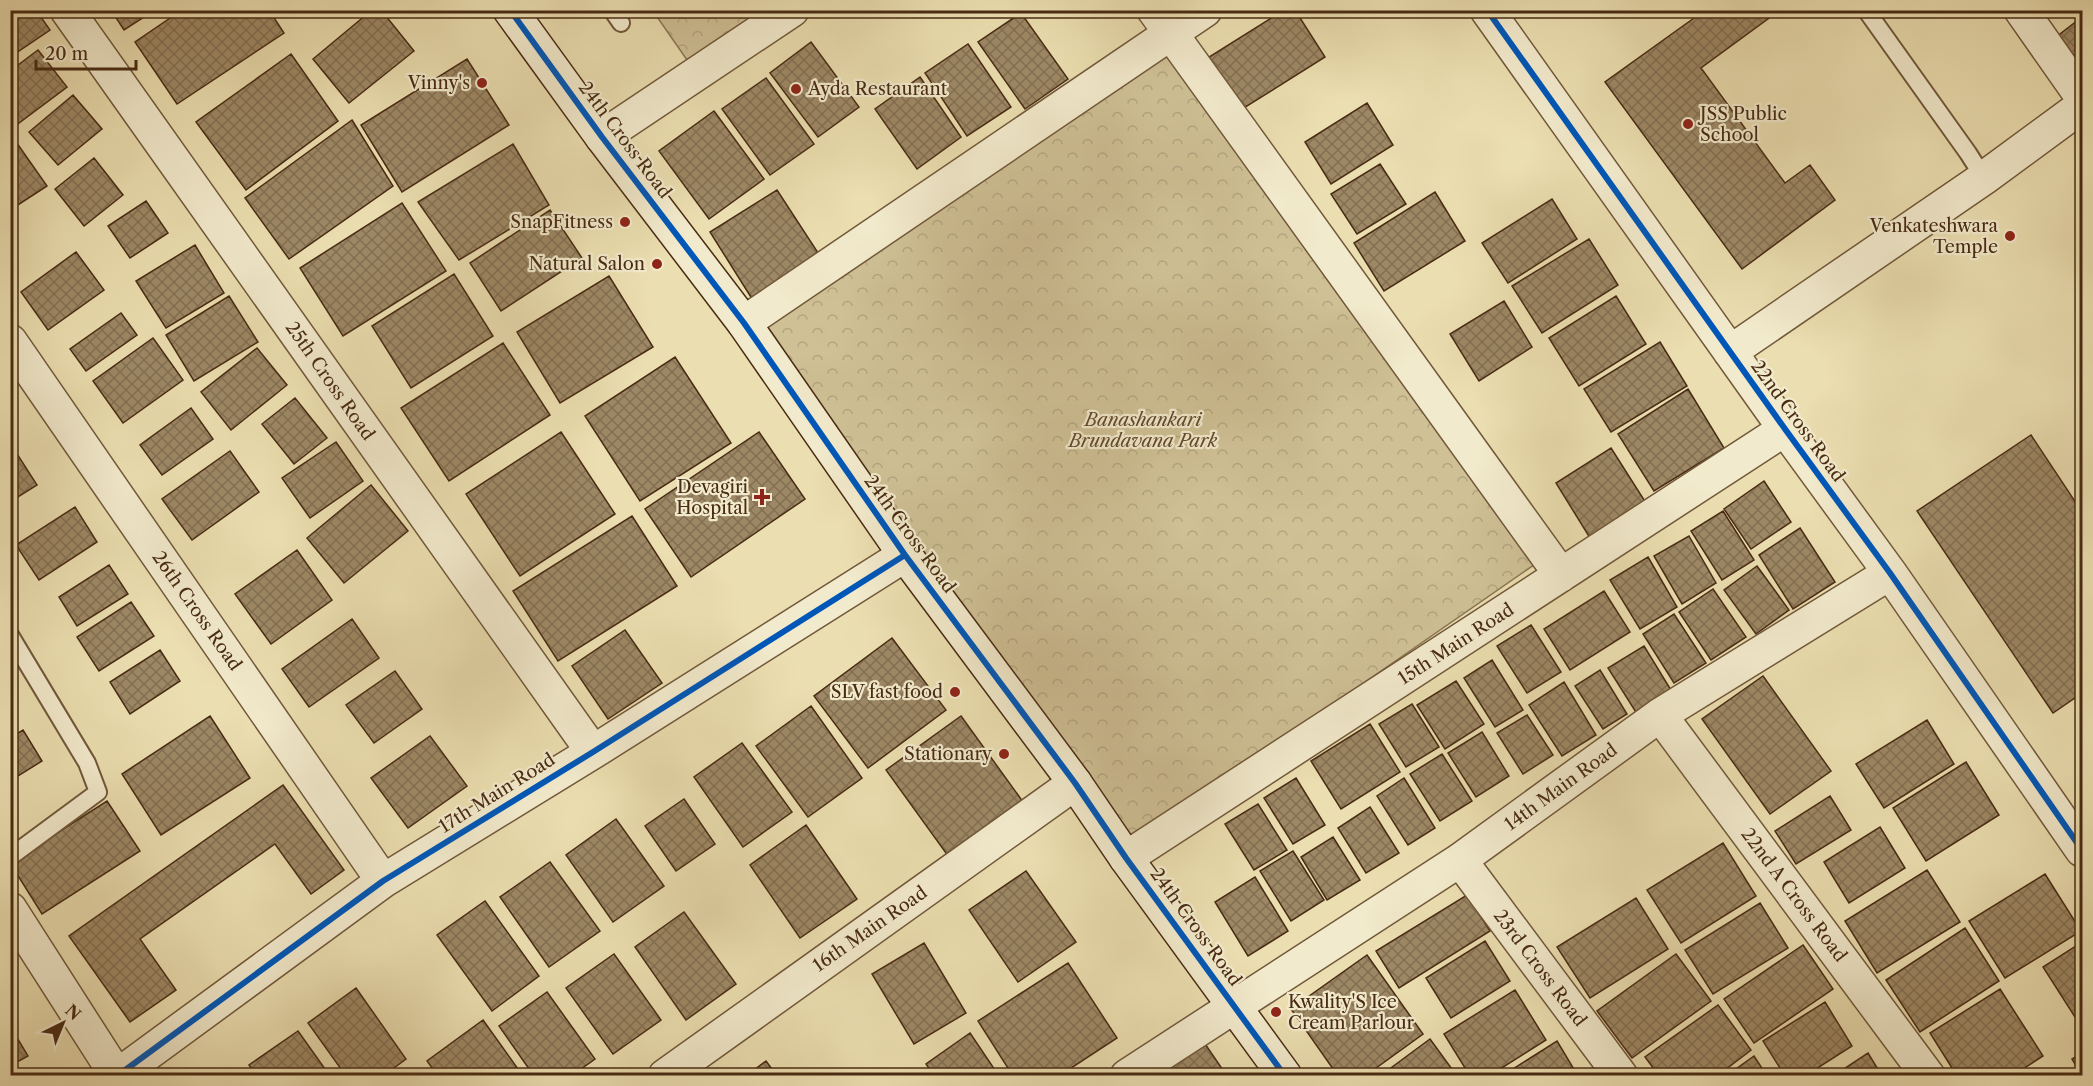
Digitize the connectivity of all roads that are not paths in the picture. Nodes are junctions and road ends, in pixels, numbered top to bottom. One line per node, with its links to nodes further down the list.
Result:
1 (67, 10): 22 (street, 25th Cross Road)
2 (510, 10): 11 (street, 24th Cross Road)
3 (792, 10): 11 (street)
4 (1205, 10): 8 (street)
5 (1487, 10): 15 (street, 22nd Cross Road)
6 (1866, 10): 12 (lane)
7 (2021, 10): 9 (street)
8 (1162, 23): 13 (street); 19 (street)
9 (2082, 97)
10 (2082, 106): 12 (street)
11 (602, 137): 13 (street, 24th Cross Road)
12 (1984, 178): 15 (street)
13 (744, 323): 17 (street, 24th Cross Road)
14 (10, 341): 28 (street, 26th Cross Road)
15 (1730, 352): 16 (street, 22nd Cross Road)
16 (1785, 429): 18 (street, 22nd Cross Road); 19 (street, 15th Main Road)
17 (905, 555): 22 (street, 17th Main Road); 23 (street, 24th Cross Road)
18 (1890, 573): 21 (street, 14th Main Road); 24 (street, 22nd Cross Road)
19 (1561, 575): 26 (street, 15th Main Road)
20 (10, 635): 25 (lane)
21 (1660, 715): 27 (street, 14th Main Road); 36 (street, 22nd A Cross Road)
22 (593, 752): 28 (street, 17th Main Road)
23 (1076, 783): 26 (street, 24th Cross Road); 32 (street, 16th Main Road)
24 (2082, 850)
25 (10, 857)
26 (1126, 858): 30 (street, 24th Cross Road)
27 (1460, 860): 30 (street, 14th Main Road); 35 (street, 23rd Cross Road)
28 (383, 881): 31 (street, 17th Main Road)
29 (10, 909): 31 (street)
30 (1234, 1005): 33 (street); 34 (street, 24th Cross Road)
31 (117, 1076)
32 (665, 1076)
33 (1126, 1076)
34 (1285, 1076)
35 (1621, 1076)
36 (1928, 1076)

